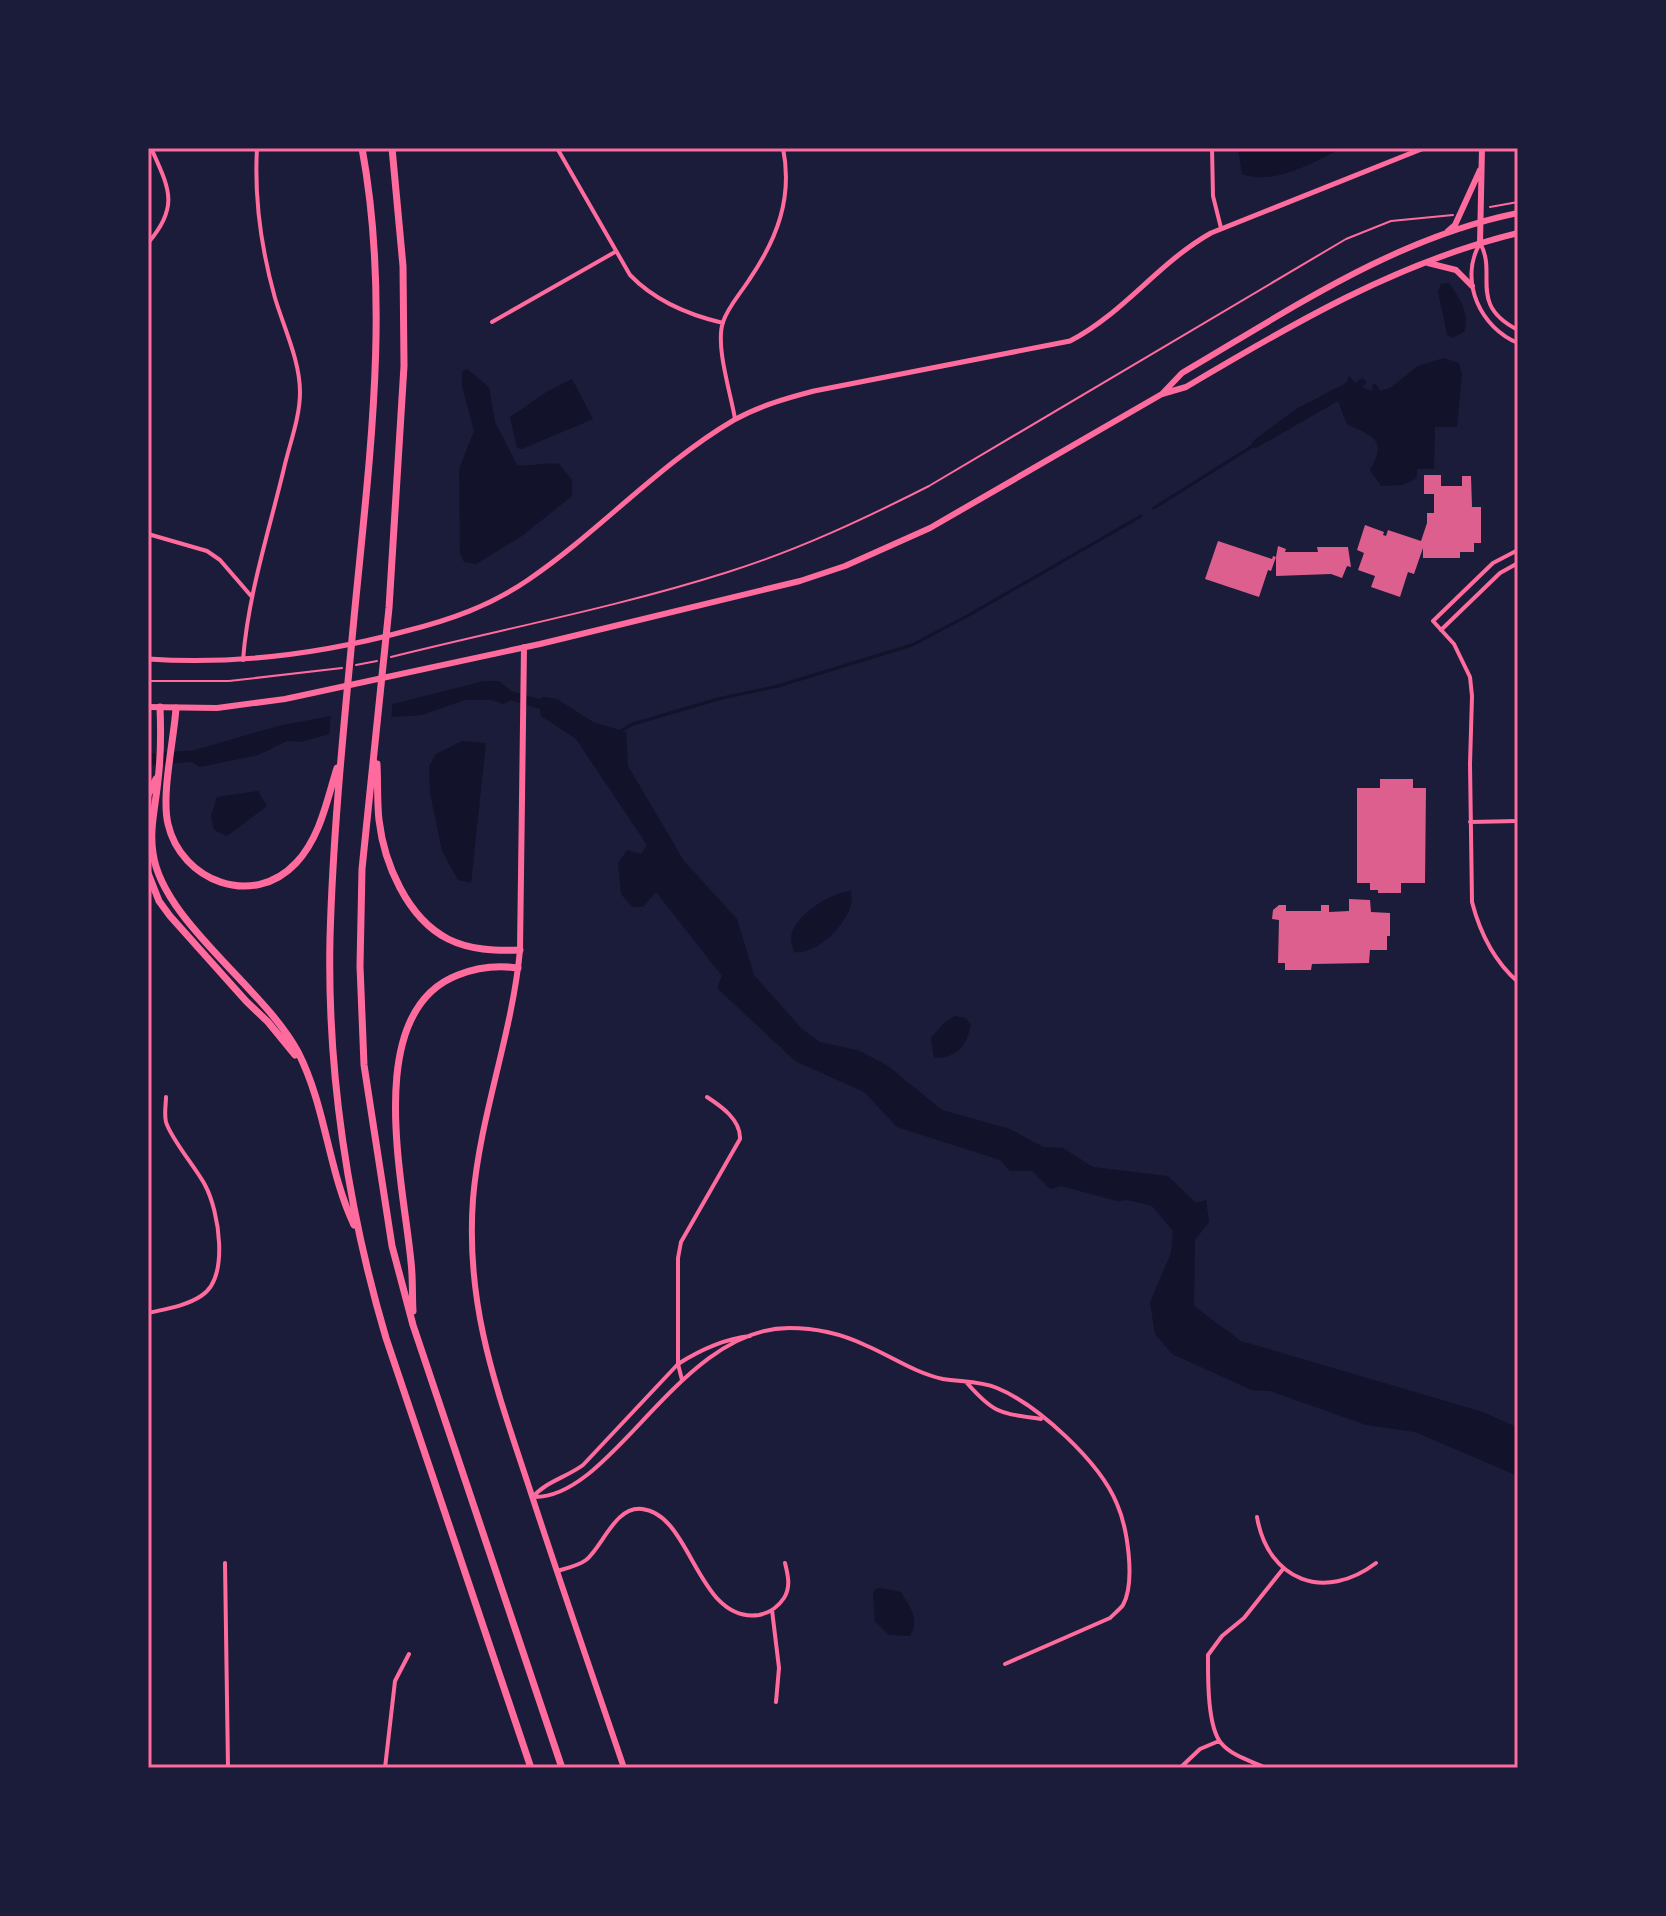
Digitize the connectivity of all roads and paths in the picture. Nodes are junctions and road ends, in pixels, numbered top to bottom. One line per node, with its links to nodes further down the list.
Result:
1 (151, 148): 19 (street)
2 (257, 148): 33 (street)
3 (362, 148): 45 (highway)
4 (392, 148): 44 (highway)
5 (557, 148): 21 (street)
6 (783, 148): 25 (street)
7 (1212, 148): 16 (street)
8 (1424, 148): 16 (street)
9 (1482, 148): 10 (main road)
10 (1481, 167): 15 (main road); 17 (main road)
11 (1518, 202): 12 (path)
12 (1497, 206)
13 (1518, 213): 15 (main road)
14 (1454, 215): 38 (path)
15 (1481, 223): 17 (main road); 20 (main road)
16 (1221, 228): 29 (street)
17 (1445, 233): 28 (main road)
18 (1518, 233): 20 (main road)
19 (148, 243)
20 (1480, 243): 22 (main road); 23 (street); 26 (street)
21 (615, 252): 24 (street); 25 (street)
22 (1420, 263): 23 (main road); 28 (main road)
23 (1472, 286): 27 (street)
24 (492, 322)
25 (723, 323): 29 (street)
26 (1518, 330)
27 (1518, 343)
28 (1162, 394): 35 (main road)
29 (735, 419): 37 (street)
30 (148, 534): 33 (street)
31 (1518, 550): 34 (street)
32 (1518, 563): 34 (street)
33 (252, 597): 37 (street)
34 (1441, 630): 49 (street)
35 (524, 647): 43 (main road); 51 (main road)
36 (148, 659): 37 (street)
37 (243, 660)
38 (354, 666)
39 (341, 668): 40 (path)
40 (148, 681)
41 (148, 707): 42 (main road)
42 (160, 707): 43 (main road); 46 (highway)
43 (176, 708): 45 (highway)
44 (376, 746): 51 (highway); 59 (highway)
45 (341, 755): 57 (highway)
46 (159, 774): 47 (highway); 54 (highway)
47 (148, 795)
48 (1518, 821): 49 (street)
49 (1470, 822): 53 (street)
50 (148, 873): 54 (highway)
51 (520, 950): 52 (main road)
52 (518, 968): 59 (highway); 65 (main road)
53 (1518, 982)
54 (310, 1080): 57 (highway)
55 (166, 1097): 58 (street)
56 (707, 1097): 61 (street)
57 (358, 1234): 81 (highway)
58 (148, 1313)
59 (413, 1325): 82 (highway)
60 (750, 1336): 61 (street); 62 (street); 63 (street)
61 (678, 1364): 62 (street); 65 (street)
62 (682, 1380): 65 (street)
63 (966, 1382): 64 (street); 64 (street)
64 (1044, 1419): 74 (street)
65 (533, 1497): 71 (main road)
66 (1257, 1517): 70 (street)
67 (225, 1563): 79 (street)
68 (785, 1563): 72 (street)
69 (1376, 1563): 70 (street)
70 (1283, 1569): 78 (street)
71 (557, 1571): 72 (street); 83 (main road)
72 (772, 1610): 75 (street)
73 (409, 1654): 80 (street)
74 (1005, 1664)
75 (776, 1702)
76 (148, 1708): 77 (street)
77 (148, 1721)
78 (1219, 1741): 84 (street); 85 (street)
79 (228, 1768)
80 (385, 1768)
81 (531, 1768)
82 (562, 1768)
83 (624, 1768)
84 (1180, 1768)
85 (1266, 1768)

